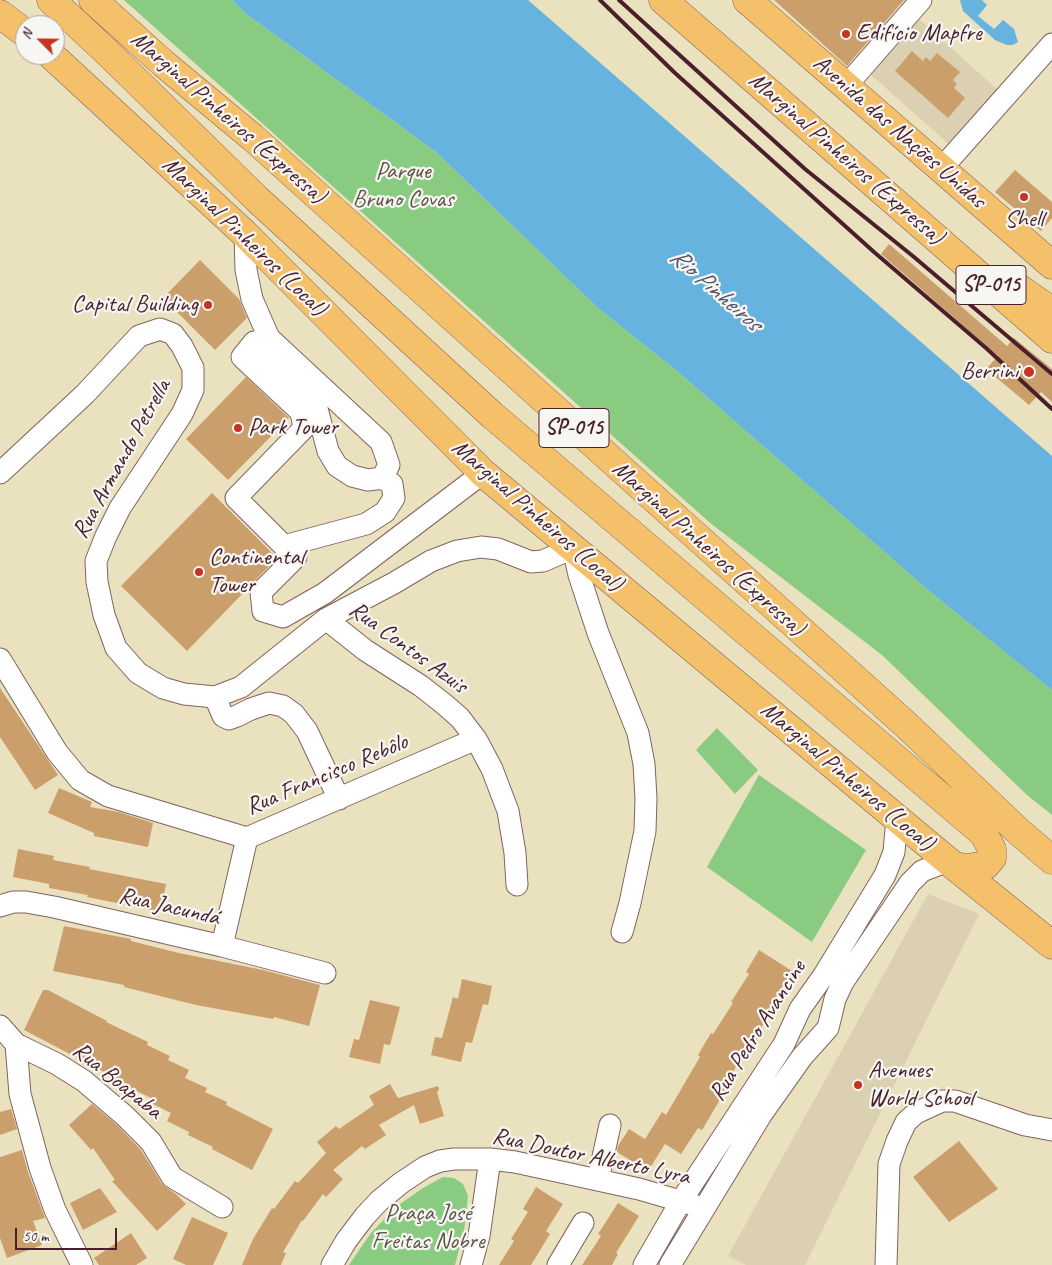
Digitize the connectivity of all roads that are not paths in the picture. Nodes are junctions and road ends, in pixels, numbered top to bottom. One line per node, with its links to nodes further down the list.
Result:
1 (51, 0): 33 (highway)
2 (93, 0): 32 (highway, Marginal Pinheiros (Expressa) / SP-015)
3 (663, 0): 11 (highway, Marginal Pinheiros (Expressa) / SP-015)
4 (684, 0): 11 (highway)
5 (747, 0): 12 (highway, Avenida das Nações Unidas)
6 (921, 0): 12 (street)
7 (0, 14): 8 (highway)
8 (15, 25)
9 (1052, 44): 13 (street)
10 (62, 65): 15 (highway, Marginal Pinheiros (Local))
11 (751, 77): 14 (highway, Marginal Pinheiros (Expressa) / SP-015)
12 (846, 86): 13 (highway, Avenida das Nações Unidas)
13 (941, 169): 16 (highway, Avenida das Nações Unidas)
14 (930, 232): 17 (highway); 18 (highway, Marginal Pinheiros (Expressa) / SP-015)
15 (244, 234): 19 (highway, Marginal Pinheiros (Local)); 21 (street)
16 (1051, 262)
17 (1052, 311)
18 (1052, 339)
19 (483, 472): 22 (street); 23 (highway, Marginal Pinheiros (Local))
20 (0, 473): 26 (street, Rua Armando Petrella)
21 (382, 478): 22 (street); 22 (street)
22 (284, 546)
23 (573, 548): 24 (street, Rua Armando Petrella); 29 (highway, Marginal Pinheiros (Local)); 37 (street)
24 (326, 619): 26 (street, Rua Armando Petrella); 27 (street, Rua Contos Azuis)
25 (0, 659): 30 (street, Rua Francisco Rebôlo)
26 (215, 697): 28 (street)
27 (476, 739): 28 (street, Rua Francisco Rebôlo); 35 (street, Rua Contos Azuis)
28 (339, 799): 30 (street, Rua Francisco Rebôlo)
29 (897, 818): 31 (street, Rua Pedro Avancine); 33 (highway, Marginal Pinheiros (Local))
30 (247, 838): 38 (street)
31 (894, 852): 34 (street); 41 (street, Rua Pedro Avancine)
32 (1052, 860)
33 (951, 864): 34 (street, Rua Pedro Avancine); 39 (highway, Marginal Pinheiros (Local))
34 (922, 871): 42 (street, Rua Pedro Avancine)
35 (517, 885)
36 (0, 906): 38 (street, Rua Jacundá)
37 (622, 932)
38 (222, 946): 40 (street, Rua Jacundá)
39 (1052, 946)
40 (324, 973)
41 (810, 996): 42 (street); 43 (street, Rua Pedro Avancine)
42 (833, 1007): 45 (street, Rua Pedro Avancine)
43 (794, 1022): 45 (street); 51 (street, Rua Pedro Avancine)
44 (0, 1026): 46 (street)
45 (814, 1042): 53 (street, Rua Pedro Avancine)
46 (16, 1044): 52 (street, Rua Boapaba); 55 (street)
47 (610, 1125): 50 (street)
48 (1052, 1130): 61 (street)
49 (490, 1159): 50 (street, Rua Doutor Alberto Lyra); 56 (street, Rua Doutor Alberto Lyra); 57 (street)
50 (598, 1180): 51 (street, Rua Doutor Alberto Lyra)
51 (681, 1201): 53 (street, Rua Doutor Alberto Lyra); 59 (street, Rua Pedro Avancine)
52 (222, 1207)
53 (704, 1209): 60 (street, Rua Pedro Avancine)
54 (584, 1223): 58 (street)
55 (82, 1265)
56 (332, 1265)
57 (471, 1265)
58 (558, 1265)
59 (644, 1265)
60 (670, 1265)
61 (886, 1265)

